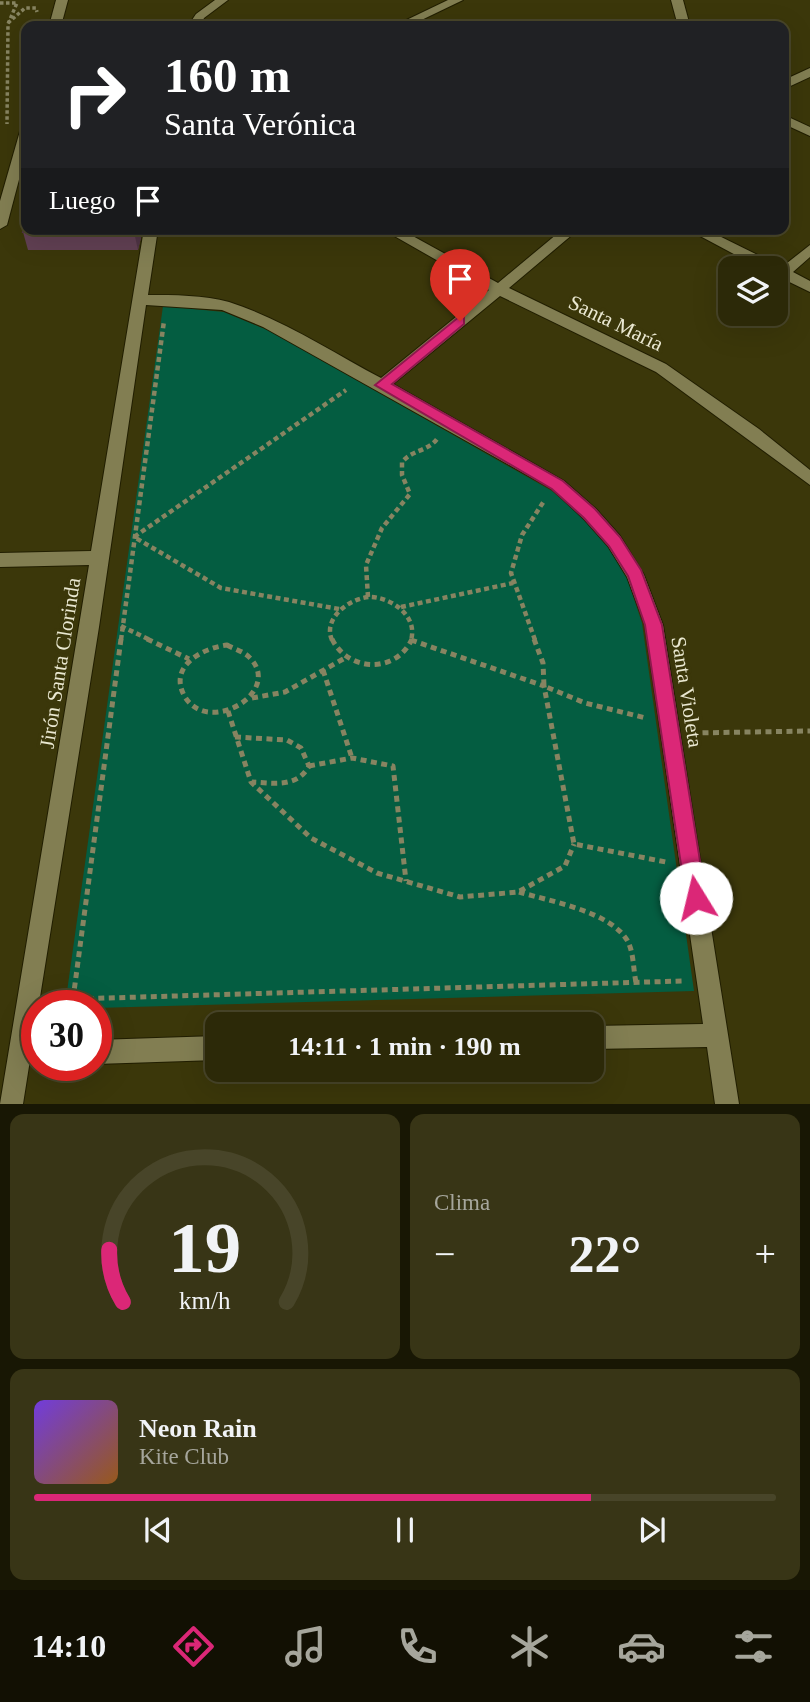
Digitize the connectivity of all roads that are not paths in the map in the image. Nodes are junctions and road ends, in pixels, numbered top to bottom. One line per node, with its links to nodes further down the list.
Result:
1 (62, 0): 5 (street)
2 (222, 0): 6 (street)
3 (457, 0): 7 (street)
4 (677, 0): 8 (street)
5 (56, 21)
6 (197, 21)
7 (411, 21)
8 (683, 21)
9 (810, 72): 10 (street)
10 (789, 83)
11 (789, 122): 12 (street)
12 (810, 132)
13 (21, 157): 14 (street)
14 (0, 225)
15 (150, 235): 25 (street, Jirón Santa Clorinda)
16 (400, 235): 24 (street, Santa María)
17 (565, 235): 24 (street)
18 (706, 235): 20 (street)
19 (810, 249): 21 (street)
20 (749, 256)
21 (788, 263)
22 (788, 276): 23 (street)
23 (810, 287)
24 (498, 289): 26 (street); 27 (street, Santa María)
25 (140, 300): 26 (street, Santa Violeta); 28 (street, Jirón Santa Clorinda)
26 (382, 385): 31 (street, Santa Violeta)
27 (810, 479)
28 (99, 558): 29 (street); 30 (street, Jirón Santa Clorinda)
29 (0, 560)
30 (36, 990)
31 (717, 1035): 32 (street); 37 (street, Santa Violeta)
32 (604, 1038)
33 (205, 1048): 34 (street)
34 (112, 1051)
35 (21, 1073): 36 (street, Jirón Santa Clorinda)
36 (11, 1104)
37 (727, 1104)

